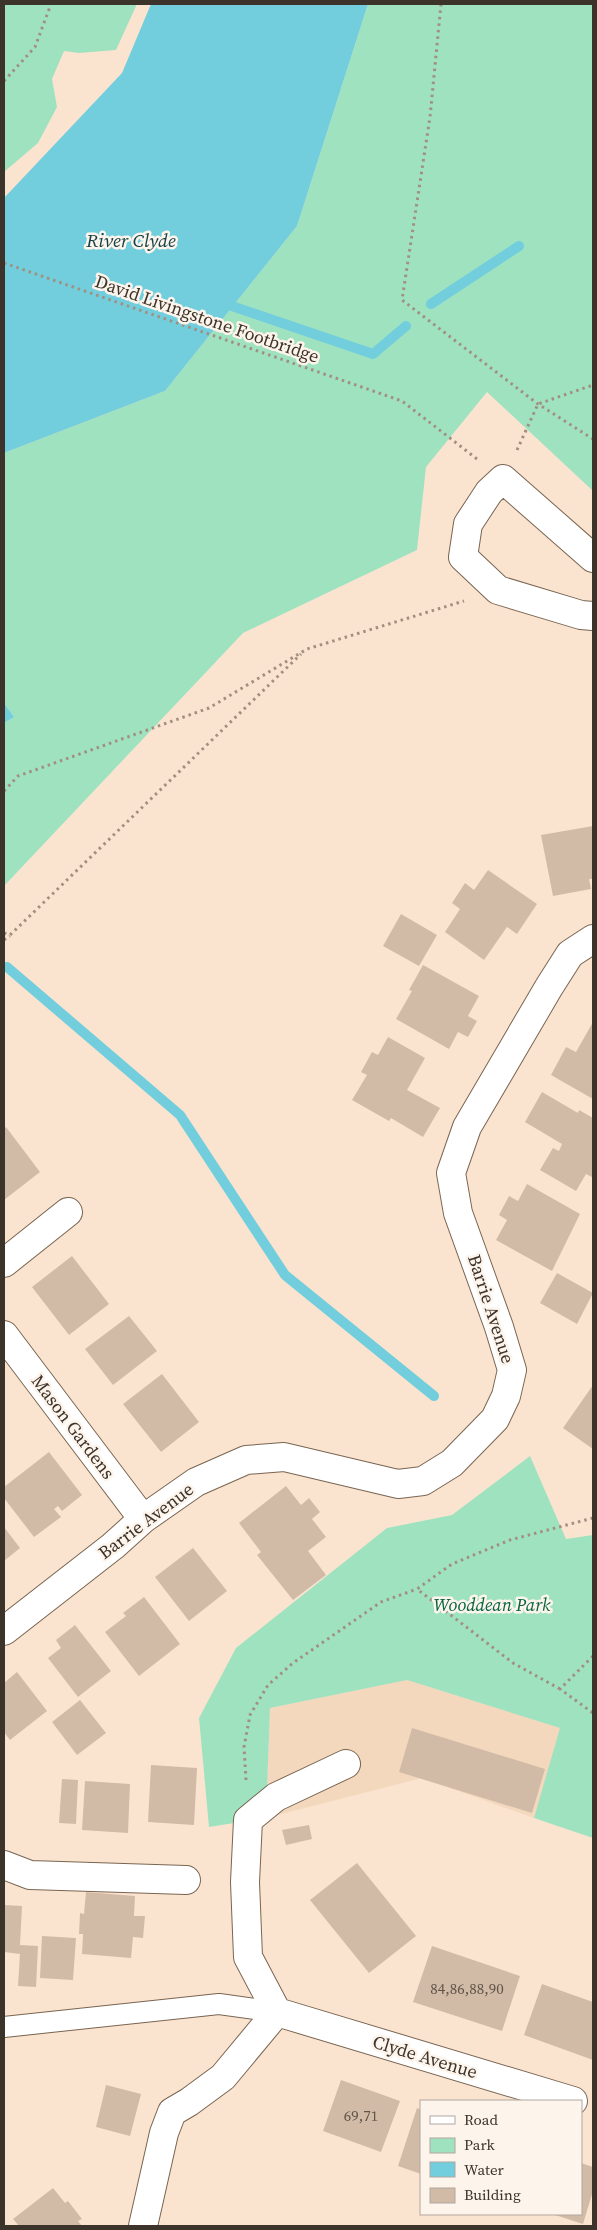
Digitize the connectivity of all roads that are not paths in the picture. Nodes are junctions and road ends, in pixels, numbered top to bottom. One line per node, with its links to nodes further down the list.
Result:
1 (593, 558): 2 (street)
2 (593, 616)
3 (593, 939): 7 (street, Barrie Avenue)
4 (68, 1212): 5 (street)
5 (4, 1264)
6 (4, 1335): 7 (street, Mason Gardens)
7 (143, 1519): 8 (street, Barrie Avenue)
8 (4, 1631)
9 (346, 1764): 12 (street)
10 (4, 1865): 11 (street)
11 (186, 1880)
12 (277, 2012): 13 (lane); 14 (street, Clyde Avenue); 15 (street)
13 (4, 2027)
14 (570, 2100)
15 (143, 2226)

